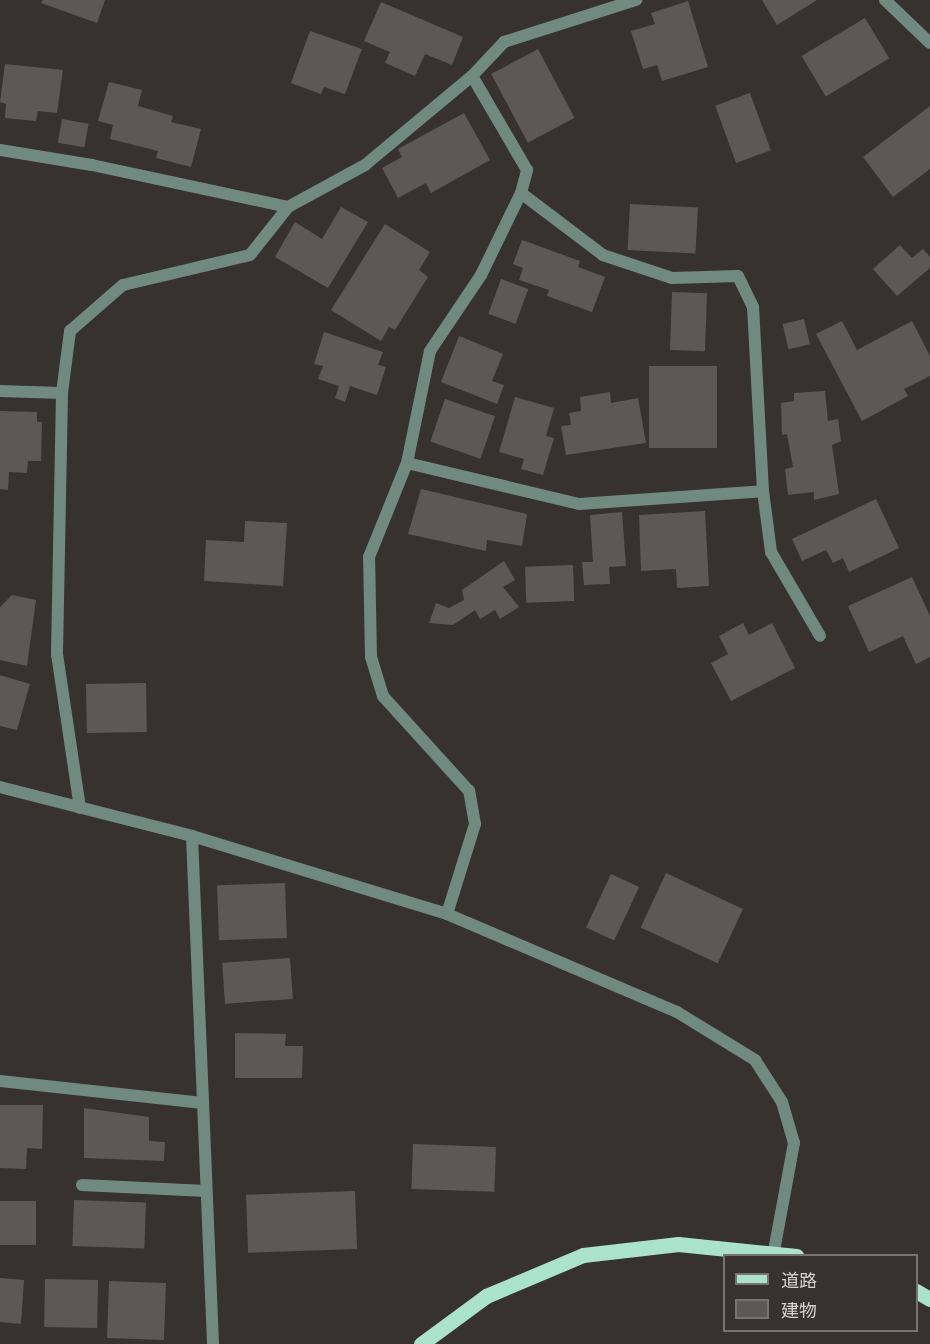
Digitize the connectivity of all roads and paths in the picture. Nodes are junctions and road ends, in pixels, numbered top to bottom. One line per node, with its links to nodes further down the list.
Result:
1 (636, 0): 4 (street)
2 (885, 0): 3 (street)
3 (930, 42)
4 (472, 76): 6 (street); 7 (street)
5 (0, 150): 7 (street)
6 (521, 193): 10 (street); 11 (street)
7 (288, 207): 9 (street)
8 (0, 391): 9 (street)
9 (62, 393): 14 (street)
10 (407, 463): 11 (street); 16 (street)
11 (763, 491): 12 (street)
12 (820, 636)
13 (0, 787): 14 (street)
14 (80, 808): 15 (street)
15 (192, 836): 16 (street); 18 (street)
16 (447, 914): 21 (street)
17 (0, 1081): 18 (street)
18 (203, 1103): 20 (street)
19 (82, 1185): 20 (street)
20 (206, 1191): 23 (street)
21 (774, 1251): 22 (main road); 24 (main road)
22 (787, 1254)
23 (213, 1344)
24 (421, 1344)

